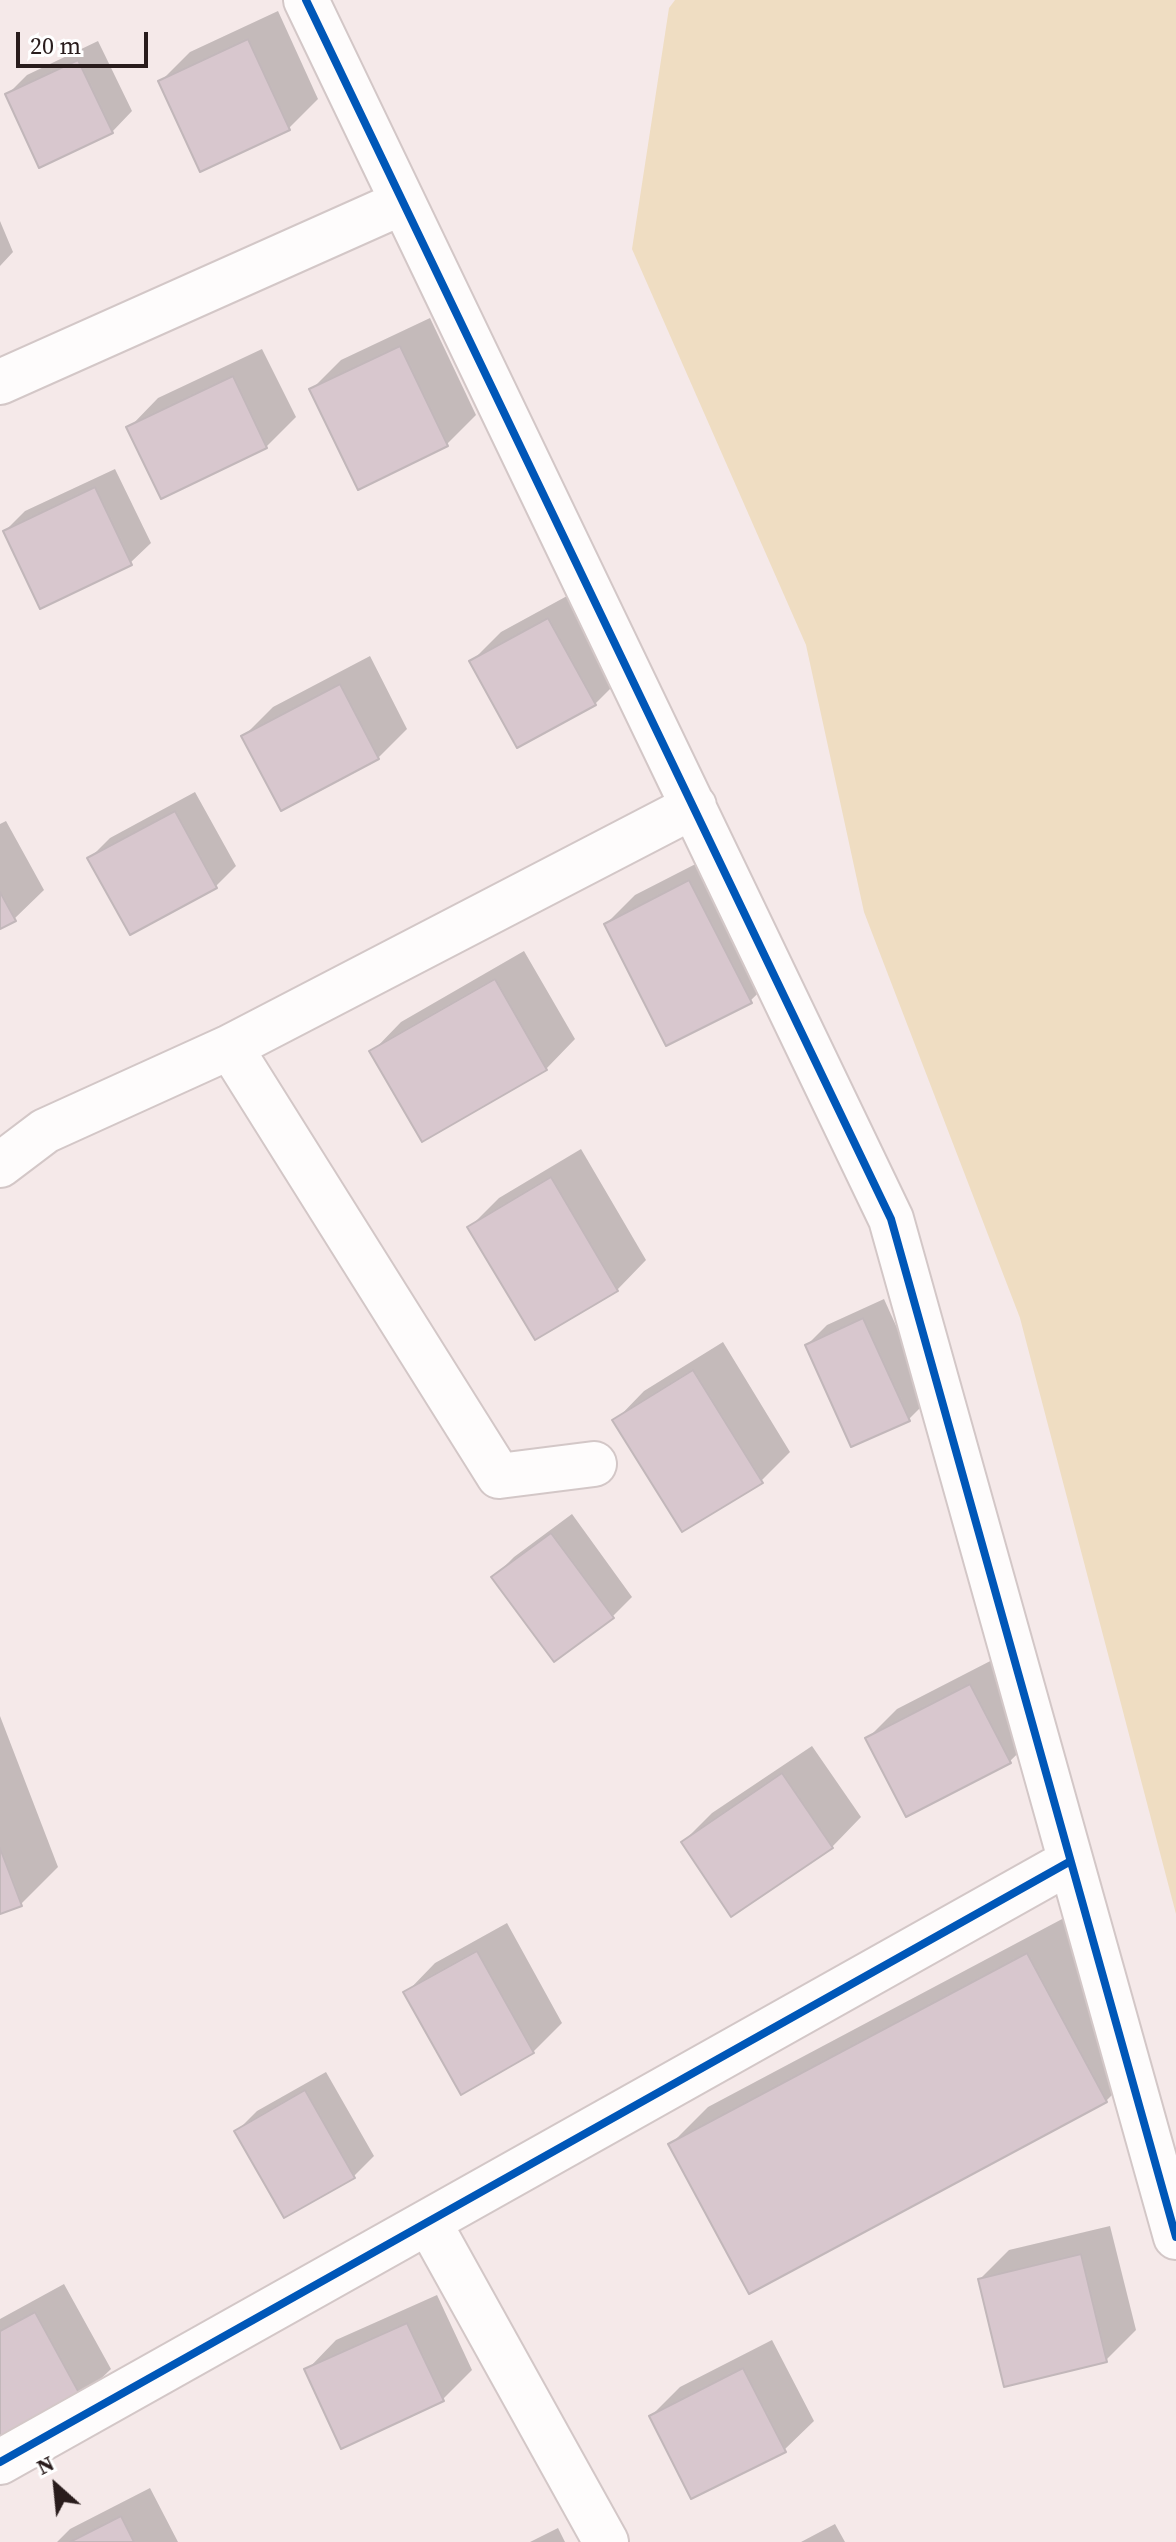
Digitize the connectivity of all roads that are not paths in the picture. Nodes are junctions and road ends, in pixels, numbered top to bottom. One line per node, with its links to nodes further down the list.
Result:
1 (306, 0): 2 (street)
2 (401, 203): 3 (street); 4 (street)
3 (0, 382)
4 (694, 806): 5 (street); 8 (street)
5 (230, 1047): 6 (street); 7 (street)
6 (0, 1165)
7 (594, 1464)
8 (1069, 1862): 9 (street); 10 (street)
9 (429, 2223): 11 (street); 12 (street)
10 (1176, 2237)
11 (0, 2462)
12 (606, 2542)

